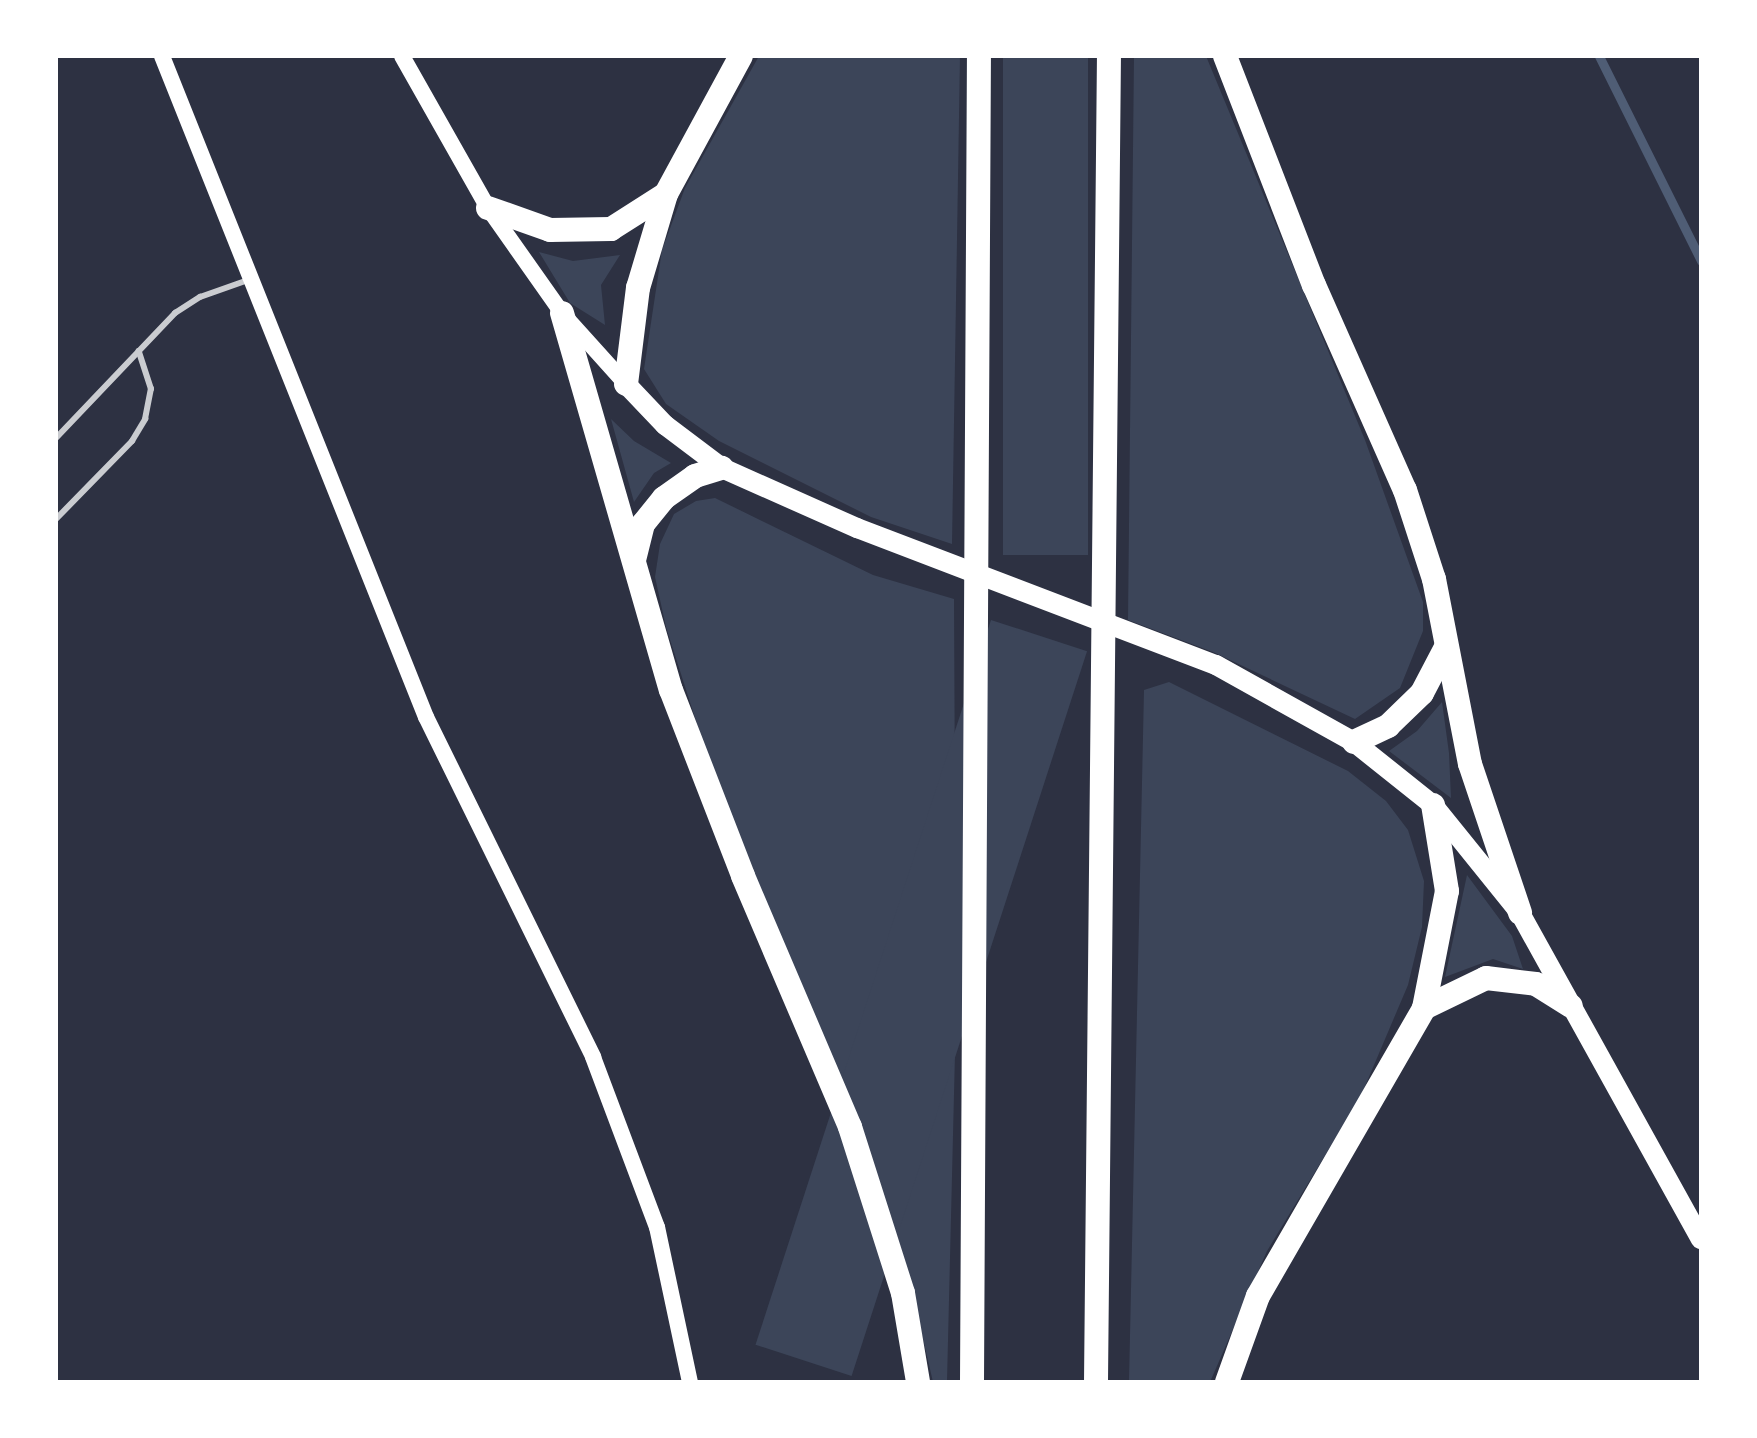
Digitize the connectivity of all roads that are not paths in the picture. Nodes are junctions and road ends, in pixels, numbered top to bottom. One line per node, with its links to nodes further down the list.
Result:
1 (162, 56): 9 (main road)
2 (402, 56): 8 (main road)
3 (741, 56): 7 (highway)
4 (979, 56): 26 (highway)
5 (1109, 56): 27 (highway)
6 (1225, 56): 17 (highway)
7 (666, 194): 8 (highway); 12 (highway)
8 (488, 208): 10 (main road)
9 (248, 280): 11 (lane); 24 (main road)
10 (562, 313): 12 (main road); 16 (highway)
11 (139, 351): 13 (lane); 15 (lane)
12 (626, 384): 14 (main road)
13 (56, 438)
14 (722, 468): 16 (highway); 18 (main road)
15 (56, 519)
16 (633, 562): 25 (highway)
17 (1445, 649): 18 (highway); 20 (highway)
18 (1354, 742): 19 (main road)
19 (1433, 805): 20 (main road); 22 (highway)
20 (1520, 913): 21 (main road)
21 (1571, 1006): 22 (highway); 23 (main road)
22 (1424, 1008): 28 (highway)
23 (1701, 1239)
24 (690, 1382)
25 (918, 1382)
26 (972, 1382)
27 (1096, 1382)
28 (1227, 1382)

